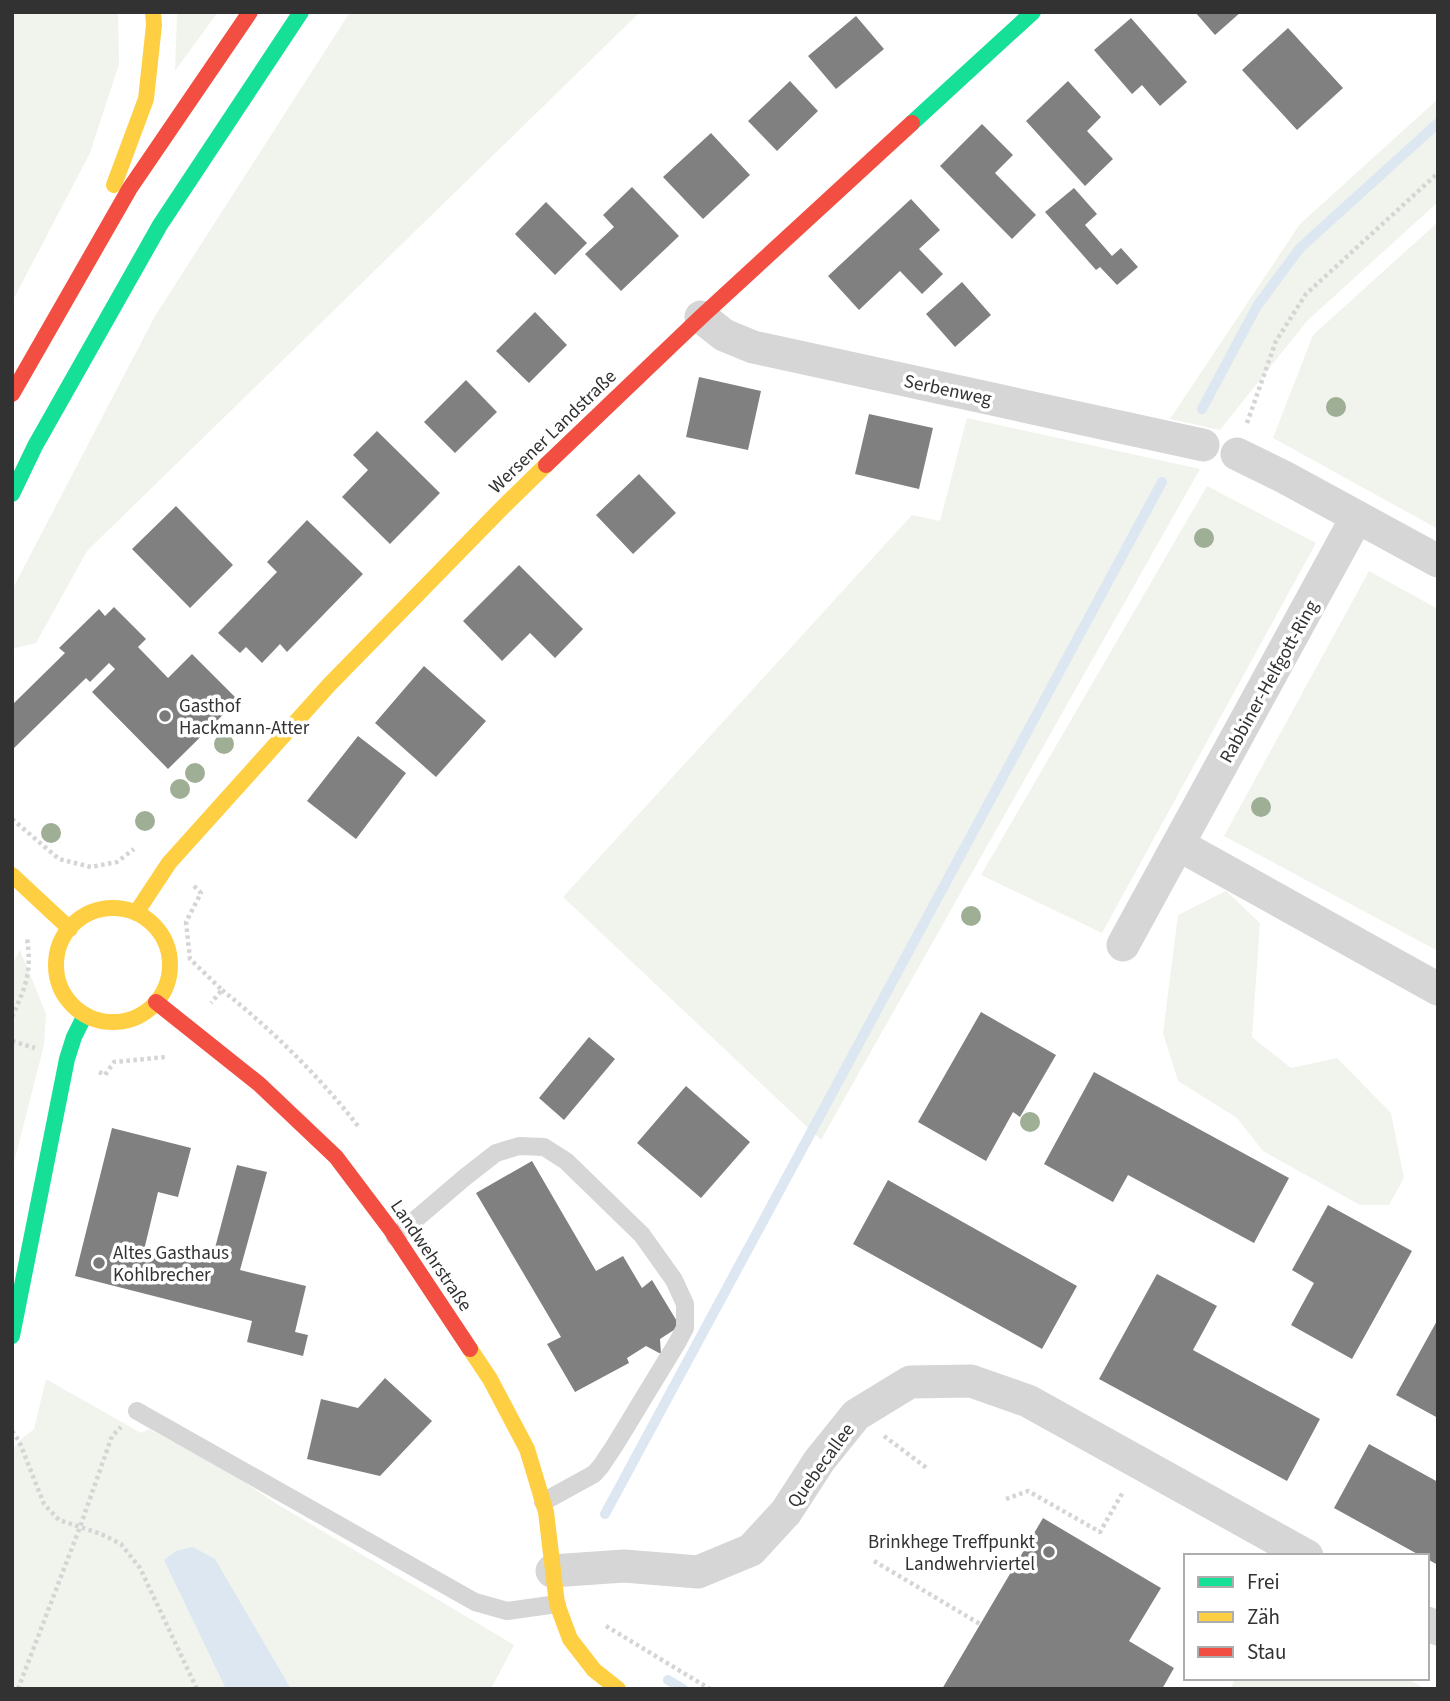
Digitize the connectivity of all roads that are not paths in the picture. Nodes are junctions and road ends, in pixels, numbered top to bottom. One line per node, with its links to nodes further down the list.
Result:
1 (153, 12): 5 (main road)
2 (250, 12): 5 (main road)
3 (301, 12): 10 (main road)
4 (1033, 12): 6 (main road, Wersener Landstraße)
5 (79, 275): 7 (main road)
6 (701, 317): 8 (street, Serbenweg); 15 (main road, Wersener Landstraße)
7 (12, 394)
8 (1203, 445)
9 (1237, 454): 11 (street)
10 (12, 494)
11 (1357, 517): 12 (street); 13 (street, Rabbiner-Helfgott-Ring)
12 (1438, 561)
13 (1179, 845): 17 (street, Rabbiner-Helfgott-Ring); 18 (street)
14 (12, 875): 16 (main road)
15 (136, 913): 16 (main road); 19 (main road)
16 (70, 929): 20 (main road)
17 (1123, 945)
18 (1438, 989)
19 (156, 1002): 20 (main road); 21 (main road, Landwehrstraße)
20 (85, 1015): 22 (main road)
21 (395, 1237): 24 (main road, Landwehrstraße); 24 (lane)
22 (12, 1336)
23 (137, 1410): 27 (lane)
24 (543, 1502): 26 (main road, Landwehrstraße)
25 (1303, 1554): 26 (street, Quebecallee)
26 (552, 1571): 27 (main road, Landwehrstraße)
27 (556, 1604): 28 (main road, Landwehrstraße)
28 (618, 1689)

